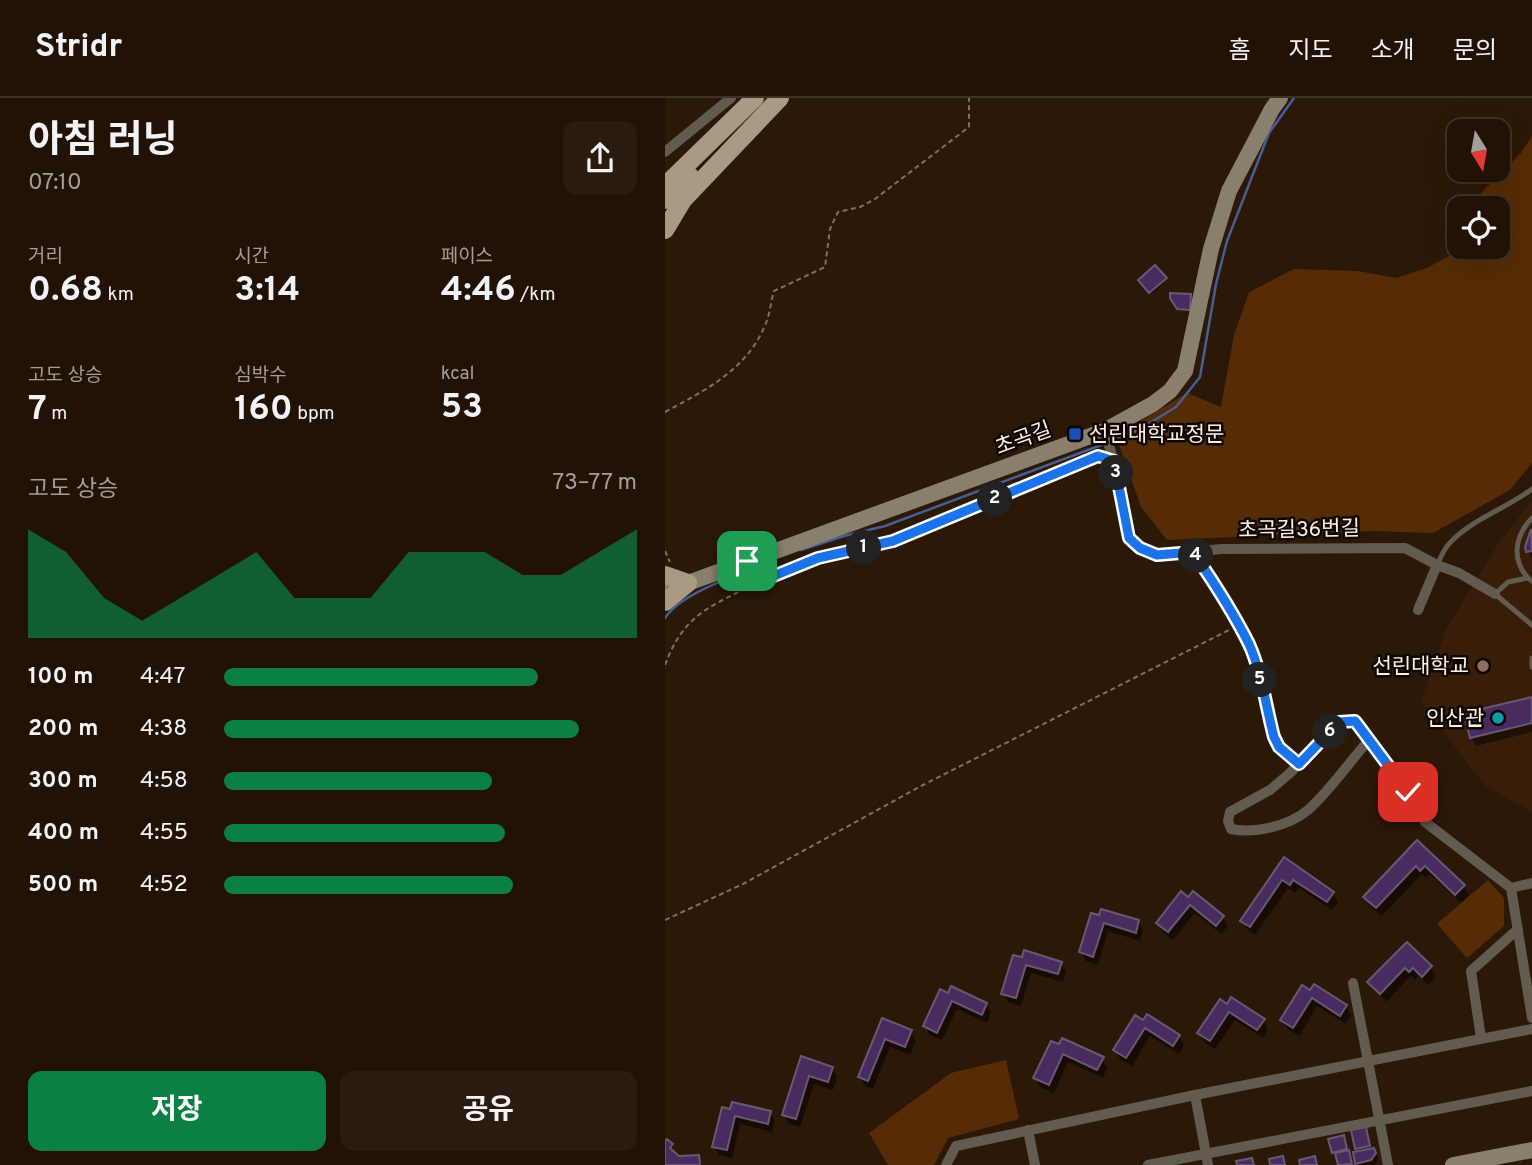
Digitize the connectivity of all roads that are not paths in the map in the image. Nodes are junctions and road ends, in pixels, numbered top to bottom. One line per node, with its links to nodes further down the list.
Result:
1 (773, 98): 8 (main road)
2 (780, 98): 9 (main road)
3 (1280, 98): 10 (street, 초곡길)
4 (743, 101): 5 (street); 6 (main road); 7 (main road)
5 (665, 152)
6 (665, 174)
7 (665, 187)
8 (665, 200)
9 (665, 230)
10 (1105, 435): 11 (street, 초곡길36번길); 16 (street, 초곡길)
11 (1114, 461): 13 (lane); 15 (street, 초곡길36번길)
12 (1532, 489): 17 (lane)
13 (1002, 496)
14 (1532, 518): 19 (lane)
15 (1193, 552): 17 (street, 초곡길36번길); 30 (street)
16 (747, 561): 20 (street, 초곡길); 21 (lane)
17 (1437, 565): 23 (street, 초곡길36번길); 25 (street)
18 (665, 575): 20 (main road)
19 (1530, 580): 23 (lane)
20 (688, 583): 22 (street, 초곡길); 24 (main road)
21 (754, 584)
22 (665, 588)
23 (1495, 594): 26 (lane)
24 (665, 602)
25 (1418, 610)
26 (1532, 625)
27 (1532, 658): 28 (lane)
28 (1532, 667)
29 (1369, 740): 30 (street); 30 (street); 32 (street)
30 (1299, 764)
31 (1532, 883): 32 (street)
32 (1511, 888): 33 (street)
33 (1518, 929): 35 (street); 38 (street)
34 (1353, 983): 39 (street)
35 (1531, 1001): 36 (street)
36 (1532, 1018)
37 (1532, 1029): 38 (street)
38 (1481, 1038): 39 (street)
39 (1367, 1061): 41 (street); 42 (street)
40 (1532, 1091): 42 (street)
41 (1195, 1095): 43 (street); 45 (street)
42 (1378, 1120): 45 (street); 50 (street)
43 (1028, 1130): 46 (street); 47 (street)
44 (1532, 1150): 51 (street)
45 (1206, 1153): 48 (street); 49 (street)
46 (946, 1165)
47 (1035, 1165)
48 (1148, 1165)
49 (1208, 1165)
50 (1388, 1165)
51 (1453, 1165)

